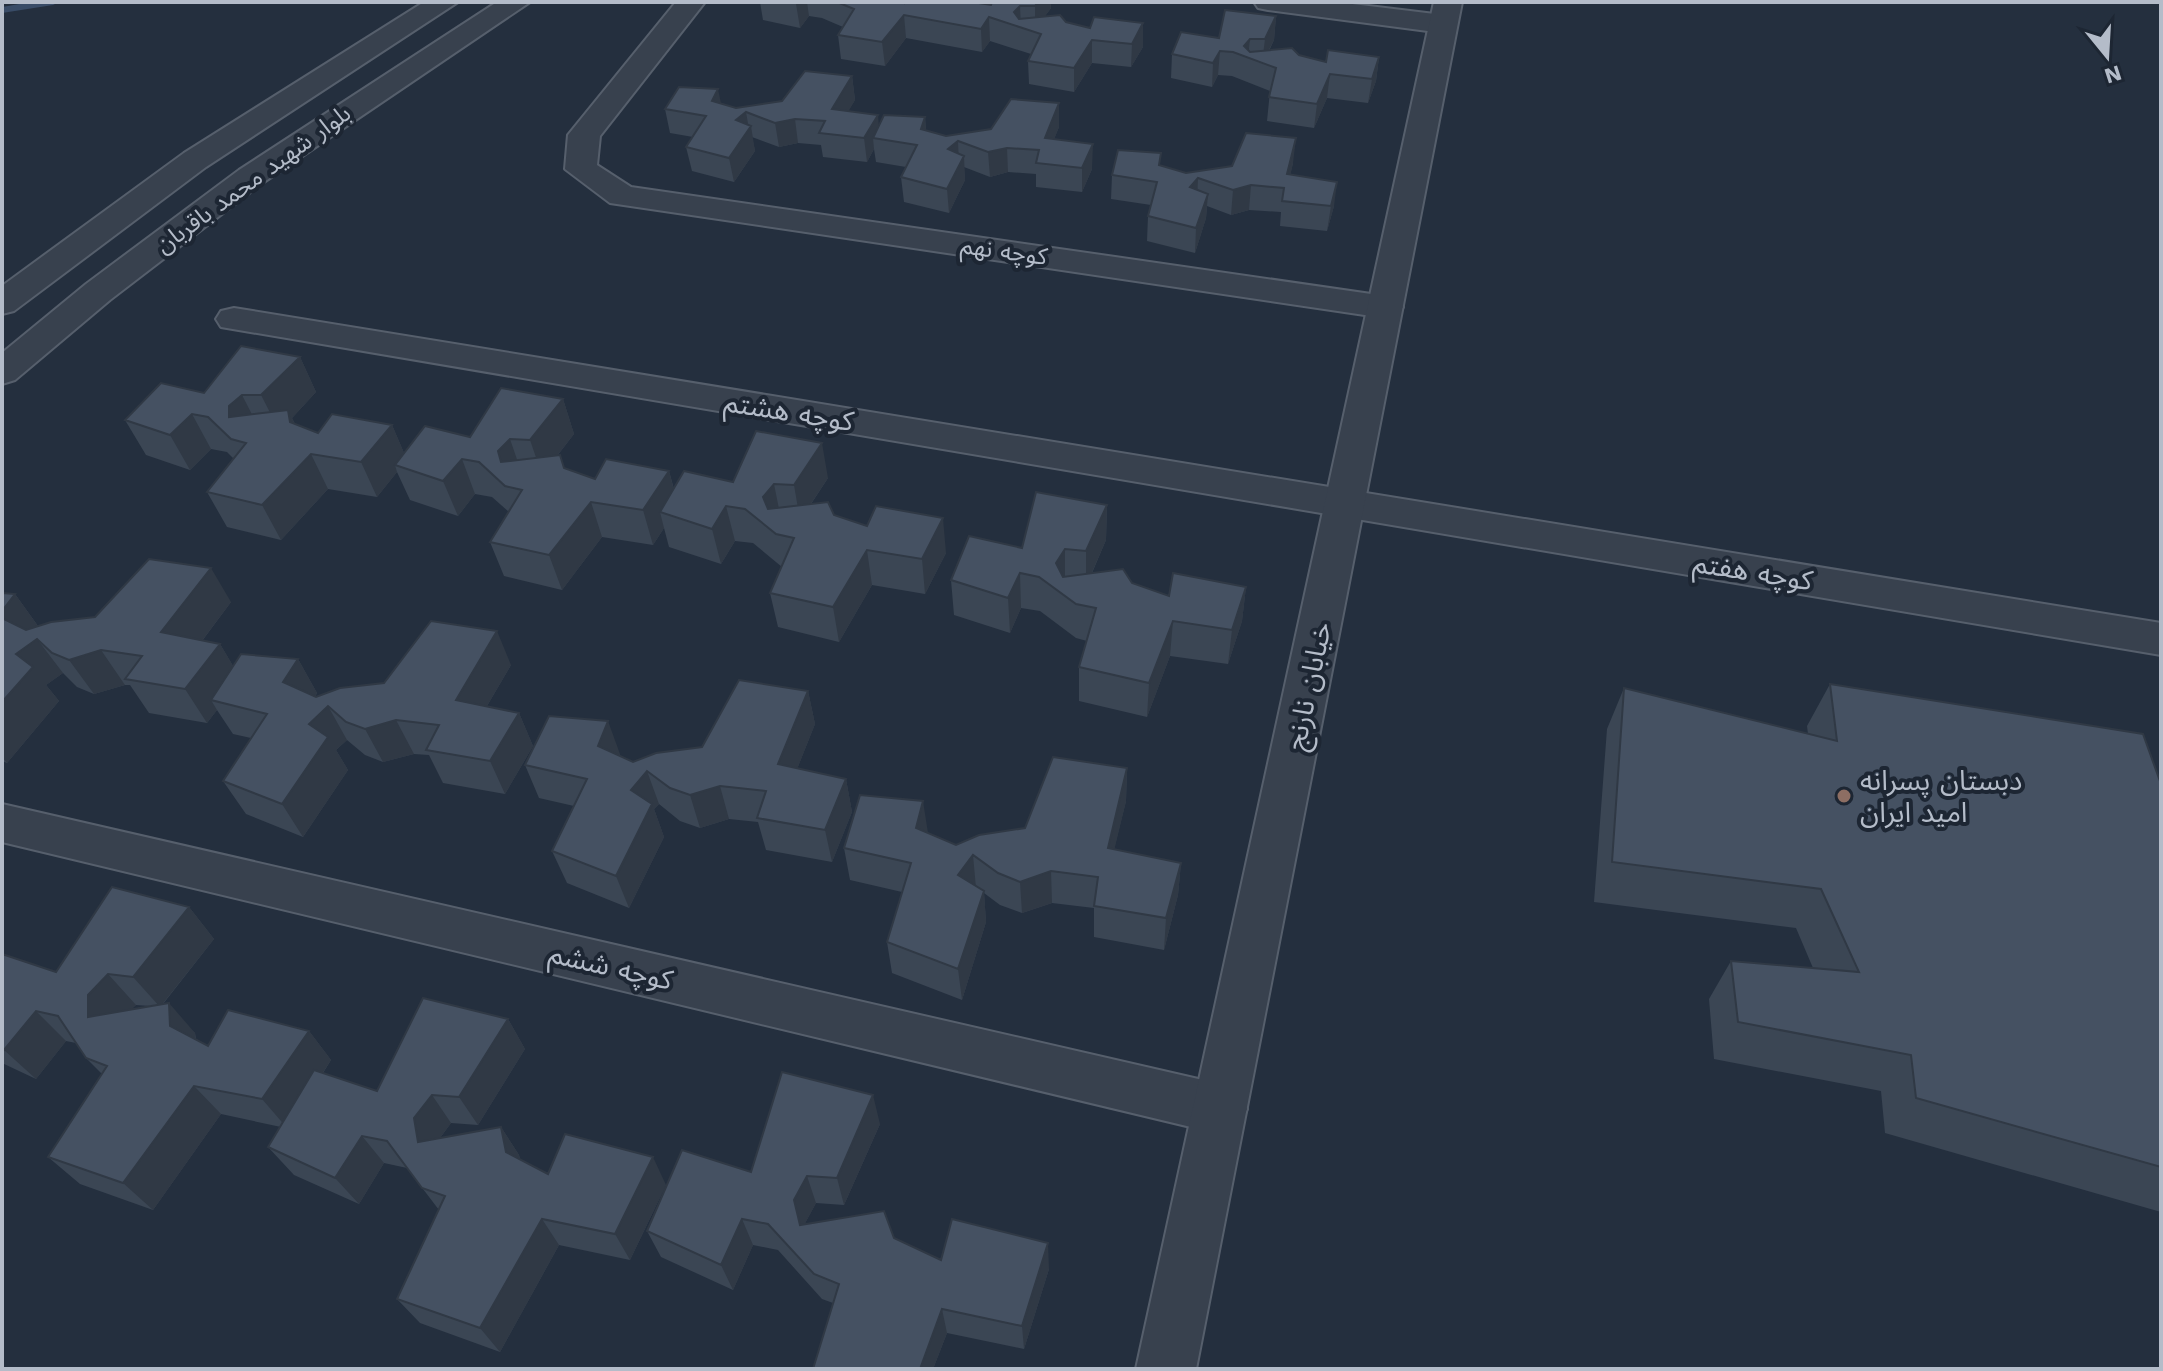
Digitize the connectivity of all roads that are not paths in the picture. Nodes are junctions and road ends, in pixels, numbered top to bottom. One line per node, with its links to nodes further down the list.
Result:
1 (444, 2): 6 (street, بلوار شهید محمد باقربان)
2 (516, 2): 9 (street, بلوار شهید محمد باقربان)
3 (691, 2): 7 (street, کوچه نهم)
4 (1268, 2): 5 (street)
5 (1446, 13): 7 (street, خیابان نارنج)
6 (2, 303)
7 (1385, 307): 10 (street, خیابان نارنج)
8 (234, 319): 10 (street, کوچه هشتم)
9 (2, 372)
10 (1345, 503): 11 (street, کوچه هفتم); 13 (street, خیابان نارنج)
11 (2161, 639)
12 (2, 823): 13 (street, کوچه ششم)
13 (1220, 1109): 14 (street, خیابان نارنج)
14 (1166, 1369)

